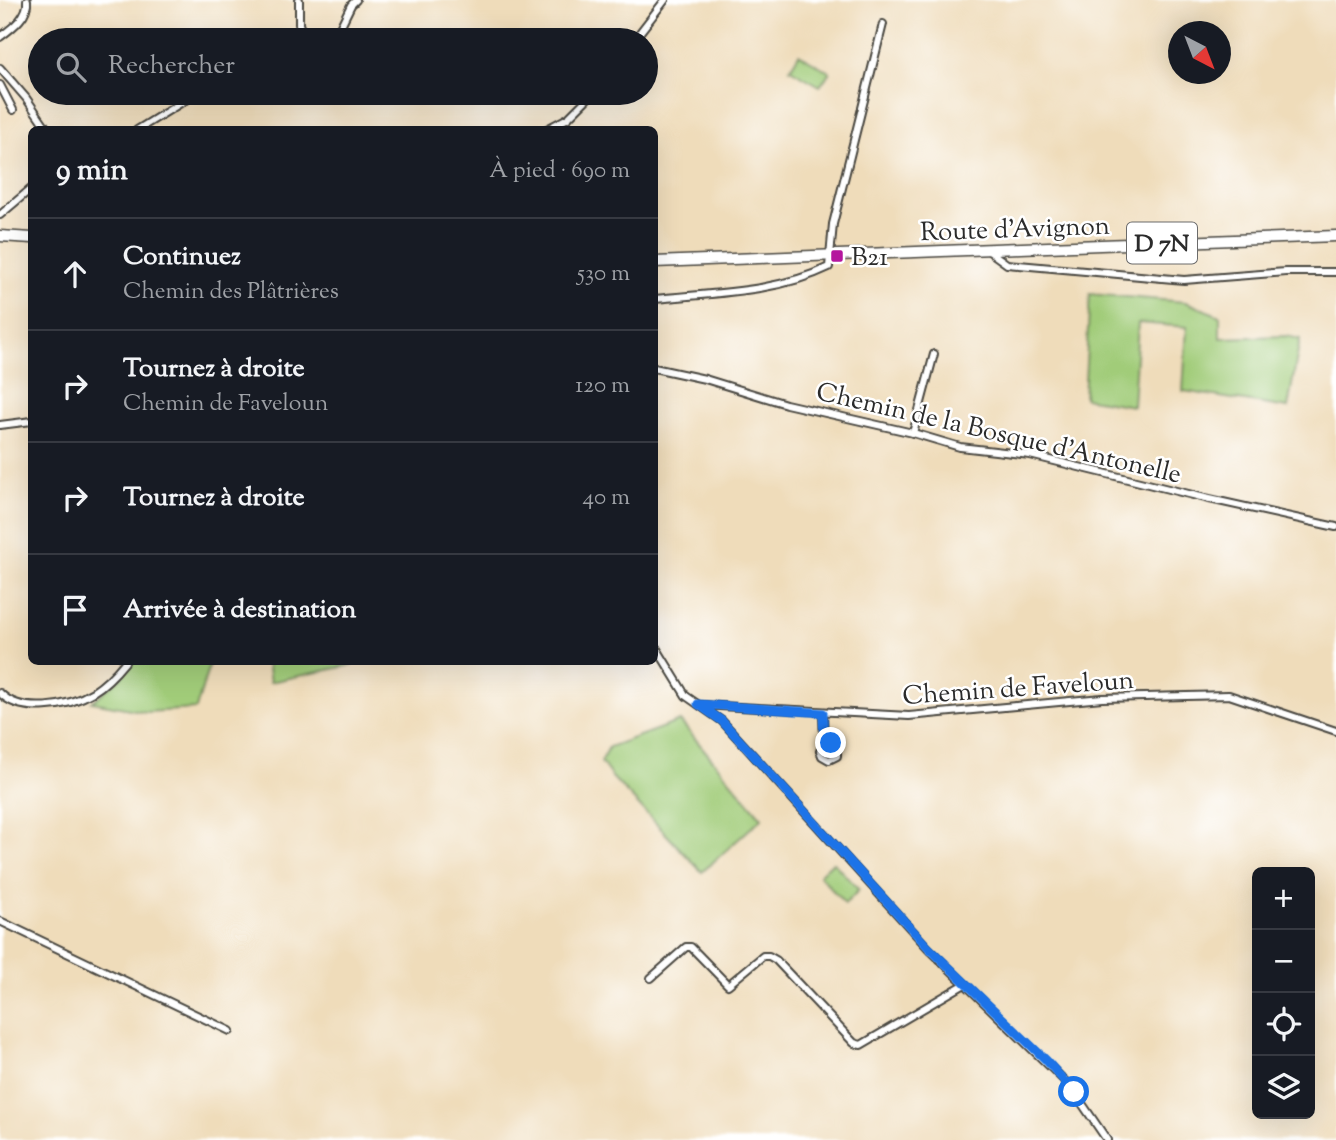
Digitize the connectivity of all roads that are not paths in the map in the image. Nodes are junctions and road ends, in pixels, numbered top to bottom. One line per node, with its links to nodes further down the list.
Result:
1 (27, 0): 9 (street)
2 (299, 0): 6 (street)
3 (356, 0): 7 (street)
4 (666, 0): 8 (street)
5 (883, 23): 26 (street)
6 (300, 28)
7 (340, 28)
8 (644, 28)
9 (0, 37)
10 (0, 68): 12 (street)
11 (0, 85): 16 (street)
12 (28, 101)
13 (31, 105): 17 (street)
14 (178, 105): 18 (street)
15 (581, 105): 19 (street)
16 (13, 110)
17 (44, 126)
18 (143, 126)
19 (553, 126)
20 (28, 191): 21 (street)
21 (0, 215)
22 (0, 236): 24 (main road)
23 (1336, 236): 25 (main road, Route d'Avignon / D 7N)
24 (28, 238)
25 (989, 251): 26 (main road, Route d'Avignon / D 7N); 28 (street)
26 (829, 256): 27 (main road, Route d'Avignon / D 7N); 29 (street)
27 (658, 262)
28 (1336, 272)
29 (658, 299)
30 (934, 354): 34 (street)
31 (658, 369): 34 (street, Chemin de la Bosque d'Antonelle)
32 (28, 422): 33 (street)
33 (0, 425)
34 (913, 433): 35 (street, Chemin de la Bosque d'Antonelle)
35 (1336, 527)
36 (658, 650): 39 (street)
37 (122, 665): 38 (street)
38 (0, 693)
39 (698, 704): 40 (street, Chemin de Faveloun); 45 (street)
40 (823, 713): 41 (street, Chemin de Faveloun); 42 (street)
41 (1336, 731)
42 (824, 744)
43 (0, 921): 46 (street)
44 (652, 978): 45 (street)
45 (965, 984): 47 (street)
46 (230, 1031)
47 (1107, 1140)

